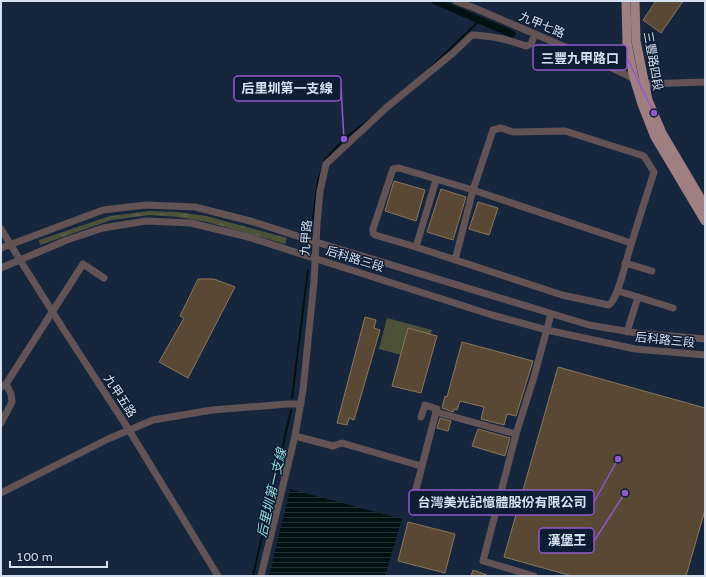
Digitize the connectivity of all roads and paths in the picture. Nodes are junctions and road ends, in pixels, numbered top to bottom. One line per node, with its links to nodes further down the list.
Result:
1 (456, 1): 5 (street, 九甲七路)
2 (474, 1): 5 (street, 九甲七路)
3 (626, 1): 7 (main road, 三豐路四段)
4 (635, 1): 9 (main road, 三豐路四段)
5 (485, 12): 6 (street, 九甲七路)
6 (535, 34): 7 (street, 九甲七路); 15 (street, 九甲路)
7 (634, 78): 9 (street, 九甲七路); 13 (main road, 三豐路四段)
8 (705, 82): 9 (street)
9 (645, 84): 12 (main road, 三豐路四段)
10 (436, 180): 11 (street); 18 (street); 18 (street)
11 (473, 190): 16 (street); 16 (street); 22 (street)
12 (705, 206)
13 (705, 222)
14 (1, 229): 17 (street, 九甲五路)
15 (316, 242): 17 (street, 后科路三段); 20 (street, 九甲路); 31 (street, 后科路三段)
16 (631, 243): 23 (street)
17 (10, 244): 19 (street, 后科路三段); 21 (street, 九甲五路)
18 (416, 247): 22 (street)
19 (1, 248)
20 (315, 258): 21 (street, 后科路三段); 32 (street, 后科路三段); 37 (street, 九甲路)
21 (20, 260): 24 (street, 后科路三段); 30 (street, 九甲五路)
22 (455, 260): 27 (street)
23 (626, 263): 25 (street); 27 (street)
24 (1, 268)
25 (652, 271)
26 (104, 278): 30 (street)
27 (618, 291): 28 (street)
28 (638, 297): 29 (street); 33 (street)
29 (673, 308)
30 (52, 312): 36 (street); 41 (street, 九甲五路)
31 (551, 314): 32 (street); 33 (street, 后科路三段)
32 (547, 330): 35 (street, 后科路三段); 42 (street)
33 (627, 332): 34 (street, 后科路三段)
34 (705, 338)
35 (705, 355)
36 (4, 386): 40 (street)
37 (301, 404): 41 (street); 43 (street, 九甲路)
38 (436, 412): 39 (street); 42 (street); 44 (street)
39 (421, 417)
40 (1, 423)
41 (129, 430): 45 (street); 47 (street, 九甲五路)
42 (516, 434): 49 (street)
43 (295, 436): 44 (street); 48 (street, 九甲路)
44 (421, 466): 46 (street)
45 (1, 493)
46 (415, 493)
47 (218, 576)
48 (261, 576)
49 (534, 576)

